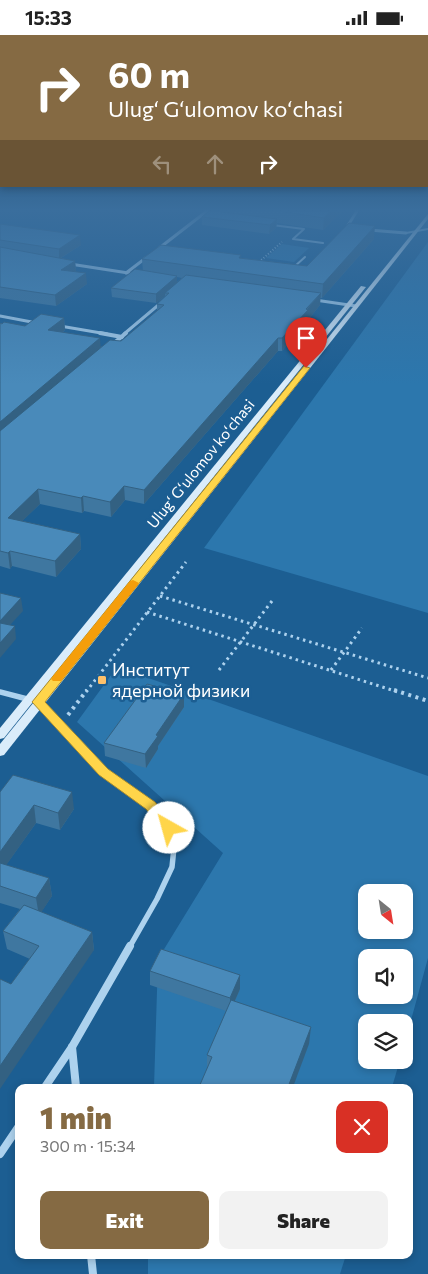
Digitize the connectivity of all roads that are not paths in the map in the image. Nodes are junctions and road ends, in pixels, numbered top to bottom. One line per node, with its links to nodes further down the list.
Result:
1 (99, 269): 5 (street)
2 (131, 269): 5 (street)
3 (379, 269): 9 (main road, Ulugʻ Gʻulomov koʻchasi)
4 (383, 269): 9 (main road, Ulugʻ Gʻulomov koʻchasi)
5 (126, 273): 6 (street)
6 (143, 275)
7 (310, 300): 9 (street)
8 (164, 301): 13 (street)
9 (352, 305): 16 (main road, Ulugʻ Gʻulomov koʻchasi); 17 (main road, Ulugʻ Gʻulomov koʻchasi)
10 (0, 316): 11 (street)
11 (47, 324)
12 (56, 326): 13 (street)
13 (122, 337): 14 (street)
14 (107, 349)
15 (0, 692): 16 (street)
16 (29, 699): 17 (street); 18 (main road, Ulugʻ Gʻulomov koʻchasi)
17 (38, 702): 19 (main road, Ulugʻ Gʻulomov koʻchasi); 20 (street)
18 (0, 735)
19 (0, 752)
20 (72, 1047): 21 (street); 22 (street)
21 (47, 1084)
22 (76, 1084)
23 (15, 1132): 24 (street)
24 (0, 1154)
25 (91, 1259): 26 (street)
26 (93, 1274)

